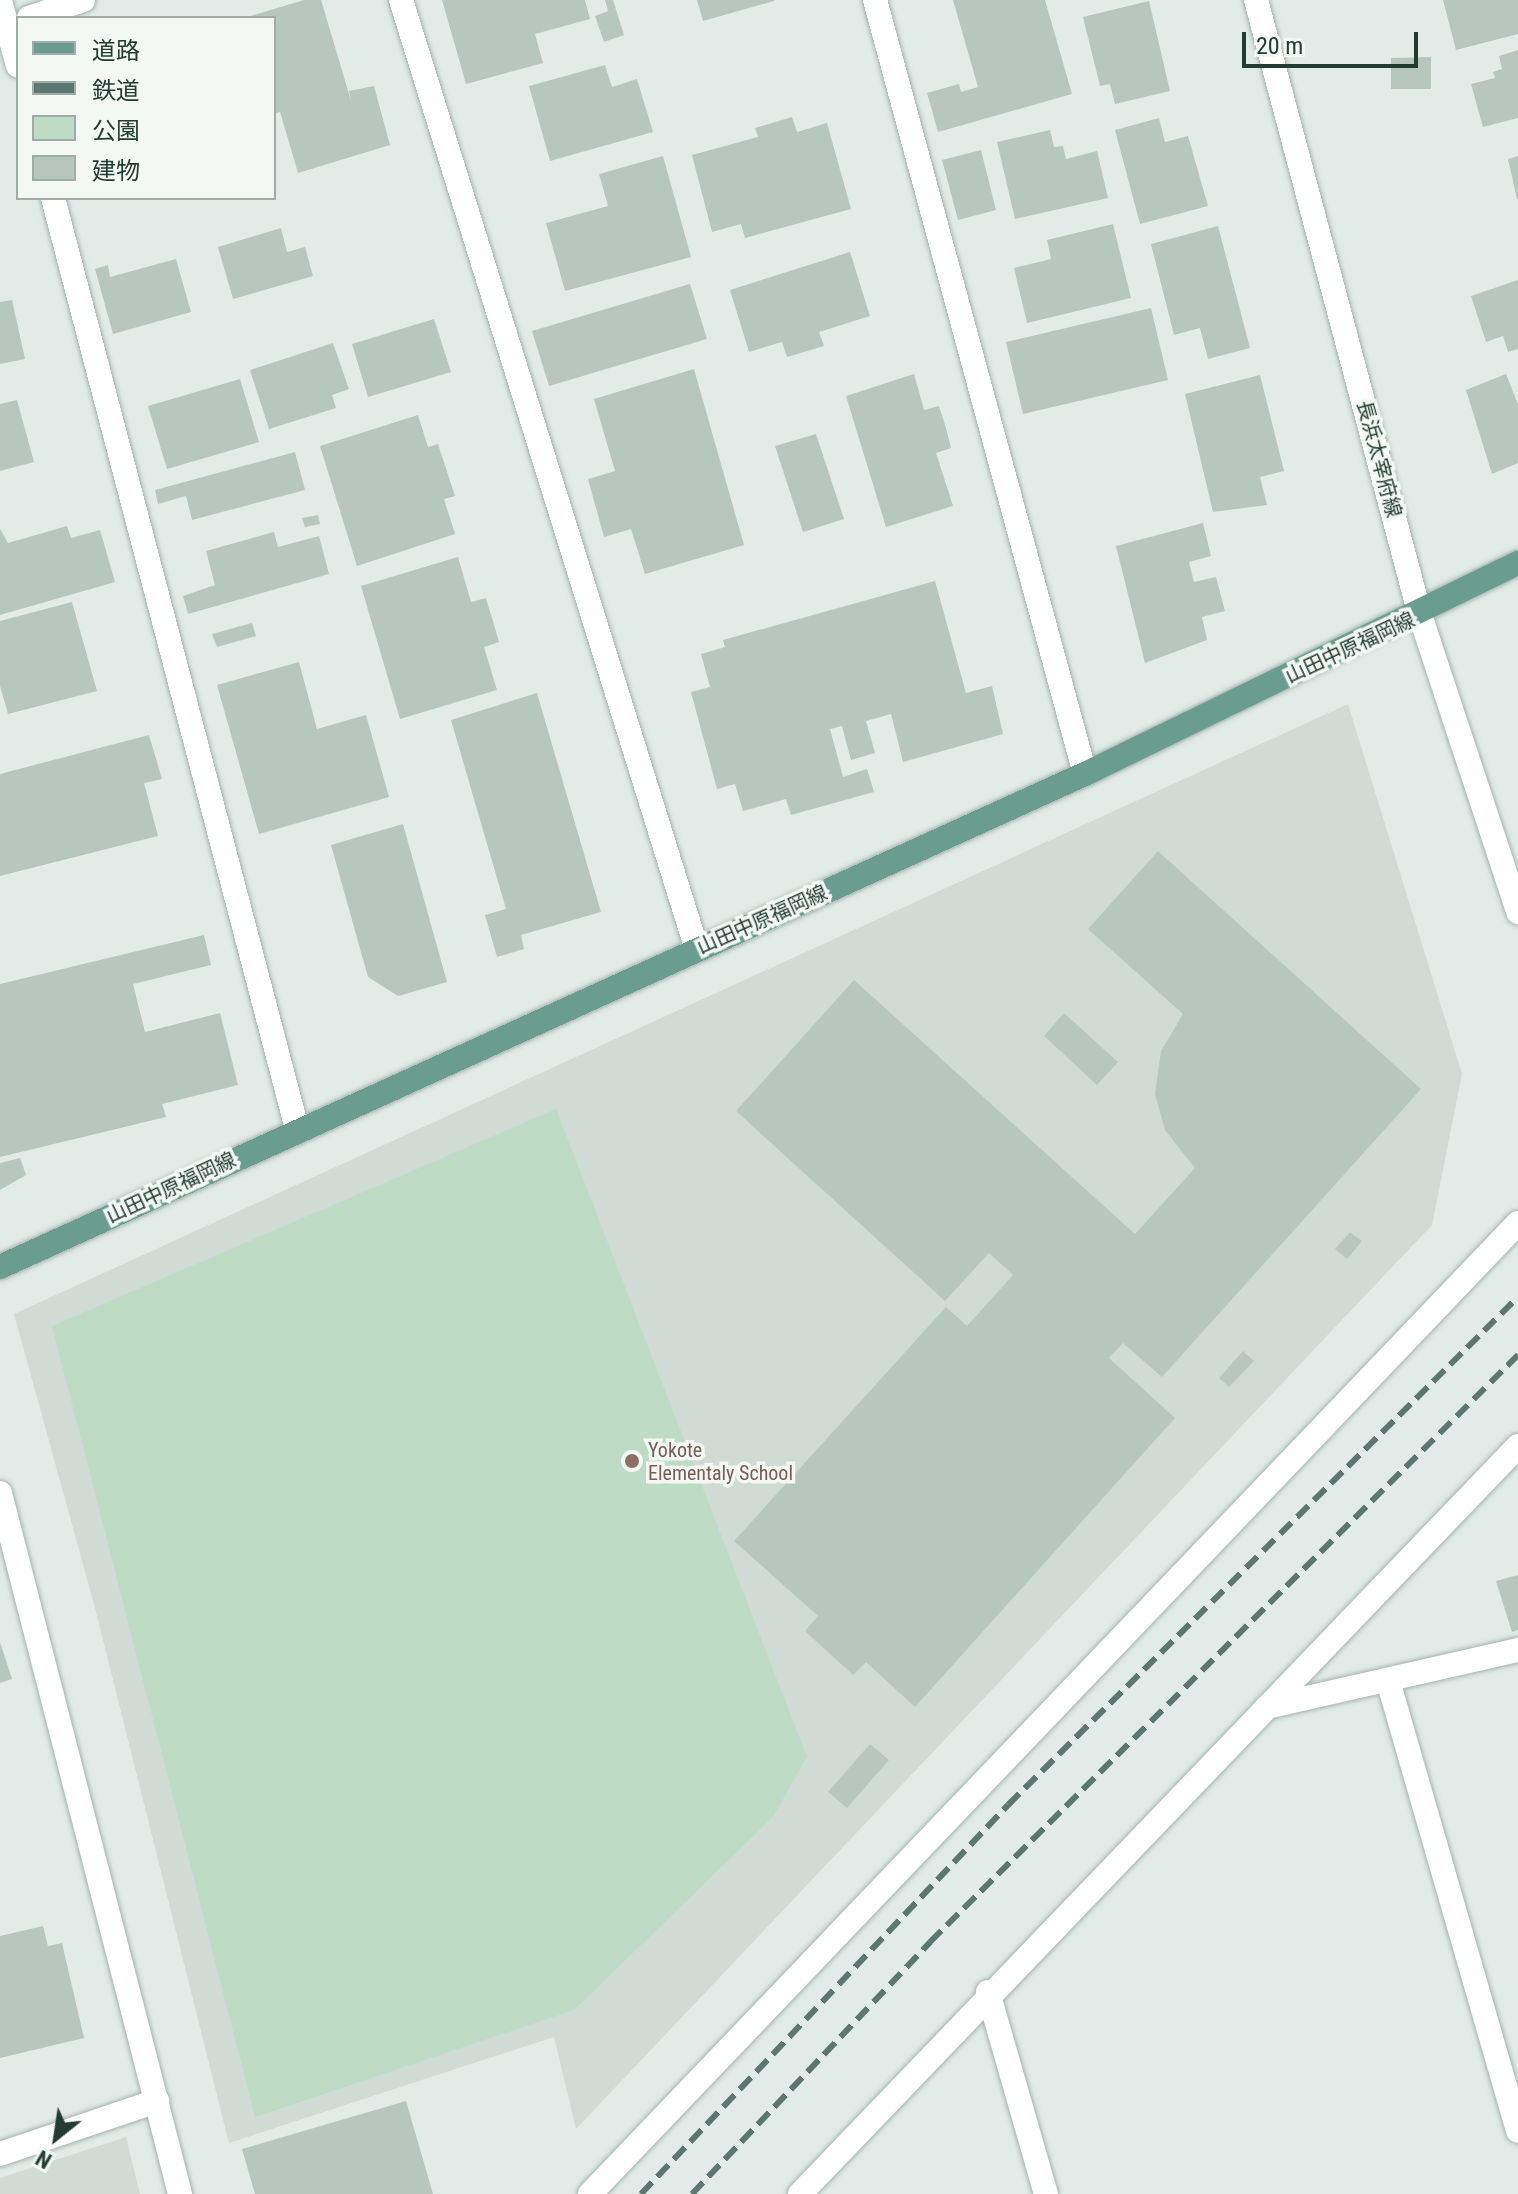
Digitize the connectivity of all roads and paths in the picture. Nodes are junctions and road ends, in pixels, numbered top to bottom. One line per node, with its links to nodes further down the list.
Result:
1 (83, 0): 6 (street)
2 (401, 0): 14 (street)
3 (875, 0): 12 (street)
4 (1256, 0): 11 (street, 長浜太宰府線)
5 (0, 1): 7 (street)
6 (35, 16)
7 (14, 23): 8 (street)
8 (16, 44)
9 (54, 200): 15 (street)
10 (1518, 563): 11 (main road, 山田中原福岡線)
11 (1420, 615): 12 (main road, 山田中原福岡線); 13 (street, 長浜太宰府線)
12 (1085, 774): 14 (main road, 山田中原福岡線)
13 (1518, 912)
14 (697, 950): 15 (main road, 山田中原福岡線)
15 (297, 1129): 17 (main road, 山田中原福岡線)
16 (1518, 1223): 28 (street)
17 (0, 1267)
18 (1518, 1446): 22 (street)
19 (0, 1493): 24 (street)
20 (1518, 1650): 21 (street)
21 (1389, 1684): 22 (street); 25 (street)
22 (1267, 1707): 23 (street)
23 (988, 1992): 29 (street); 30 (street)
24 (157, 2101): 26 (street); 27 (street)
25 (1518, 2131)
26 (0, 2154)
27 (180, 2194)
28 (590, 2194)
29 (800, 2194)
30 (1046, 2194)

